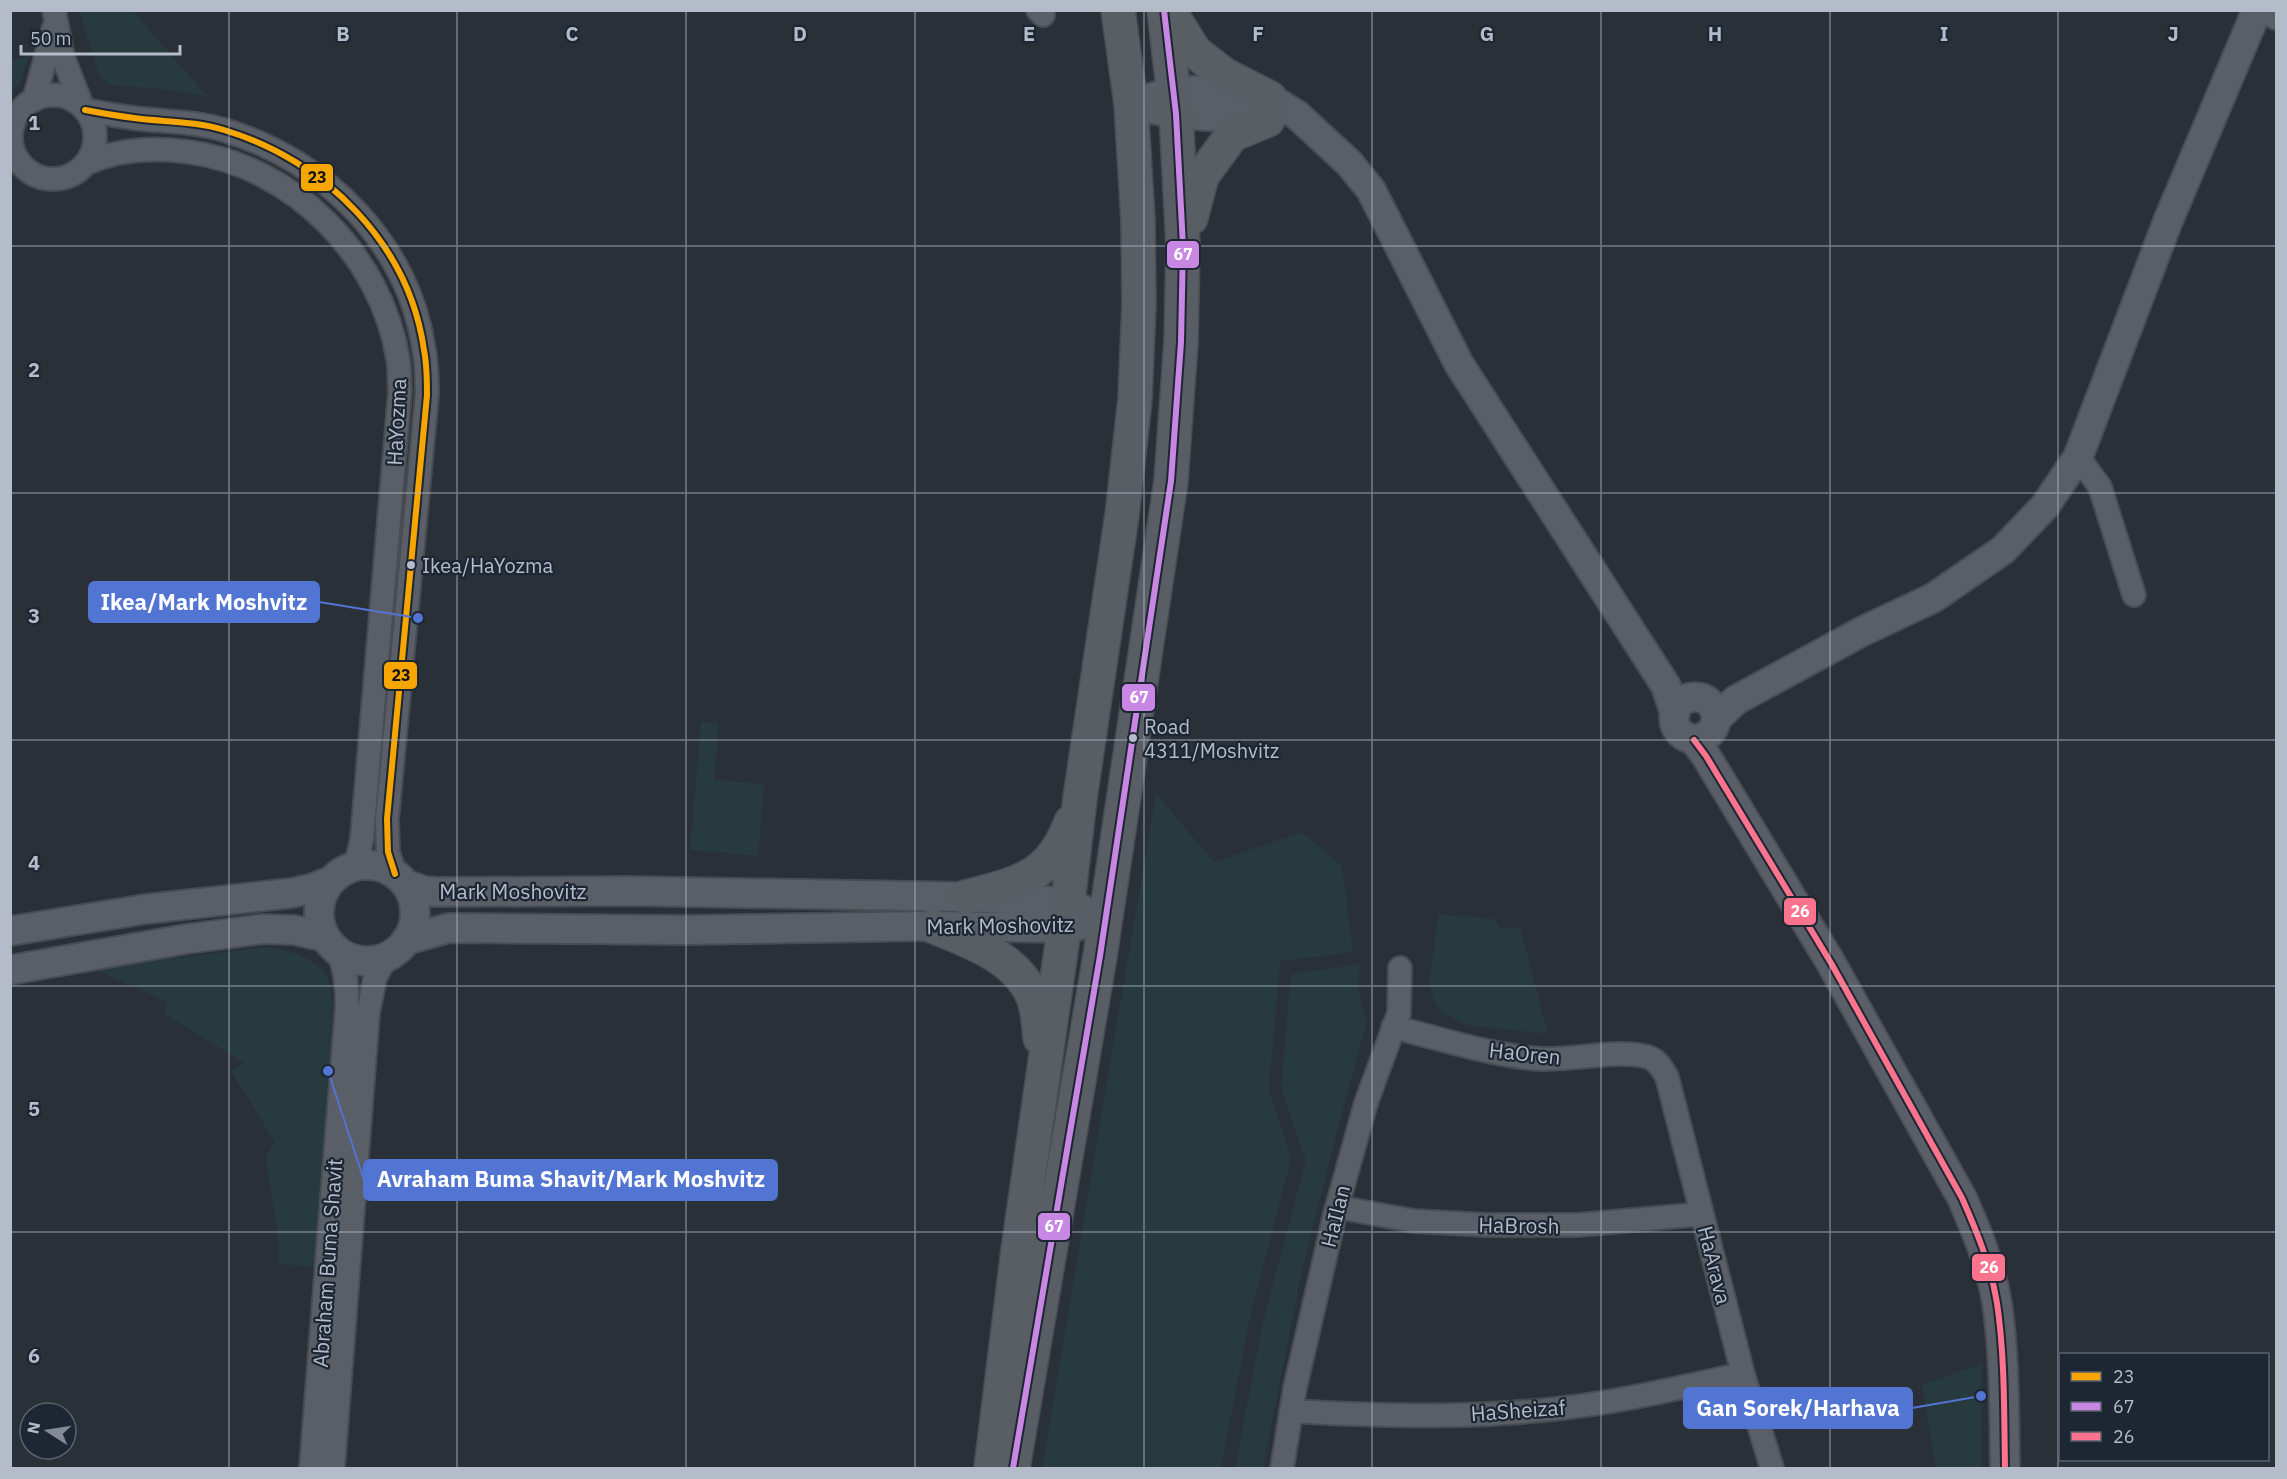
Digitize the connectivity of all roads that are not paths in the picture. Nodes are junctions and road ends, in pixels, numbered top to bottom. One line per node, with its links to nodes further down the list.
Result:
1 (1118, 10): 8 (main road)
2 (1164, 10): 7 (main road)
3 (1169, 10): 11 (main road)
4 (2259, 10): 6 (street); 15 (street)
5 (55, 15): 9 (street); 10 (street)
6 (2277, 18)
7 (1175, 103): 8 (street); 11 (street); 14 (main road)
8 (1131, 104): 18 (main road)
9 (23, 107): 10 (street); 12 (street)
10 (83, 108): 13 (street); 20 (street, HaYozma)
11 (1269, 109): 14 (main road); 17 (street)
12 (15, 158): 13 (street)
13 (87, 162): 19 (street, HaYozma)
14 (1183, 246): 24 (main road)
15 (2078, 457): 16 (street); 17 (street)
16 (2134, 595)
17 (1700, 717): 44 (street)
18 (1080, 798): 22 (main road); 23 (main road)
19 (356, 866): 20 (street, Mark Moshovitz); 21 (street)
20 (400, 879): 22 (street, Mark Moshovitz); 28 (street, Mark Moshovitz)
21 (331, 881): 26 (street); 27 (street)
22 (966, 897): 23 (street, Mark Moshovitz)
23 (1066, 915): 24 (street, Mark Moshovitz); 25 (street, Mark Moshovitz); 33 (main road)
24 (1105, 921): 41 (main road)
25 (932, 926): 28 (street, Mark Moshovitz); 33 (main road)
26 (10, 931)
27 (332, 944): 28 (street, Mark Moshovitz); 30 (street, Mark Moshovitz); 38 (street, Abraham Buma Shavit)
28 (396, 949): 39 (street, Abraham Buma Shavit)
29 (1400, 968): 31 (street, HaIlan)
30 (10, 970)
31 (1393, 1027): 32 (street, HaOren); 34 (street, HaIlan)
32 (1658, 1062): 35 (street, HaArava)
33 (1044, 1072): 40 (main road)
34 (1337, 1207): 35 (street, HaBrosh); 37 (street, HaIlan)
35 (1702, 1215): 36 (street, HaArava)
36 (1743, 1374): 37 (street, HaSheizaf); 43 (street, HaArava)
37 (1291, 1411): 42 (street, HaIlan)
38 (311, 1468)
39 (333, 1468)
40 (991, 1468)
41 (1013, 1468)
42 (1282, 1468)
43 (1772, 1468)
44 (2005, 1468)

